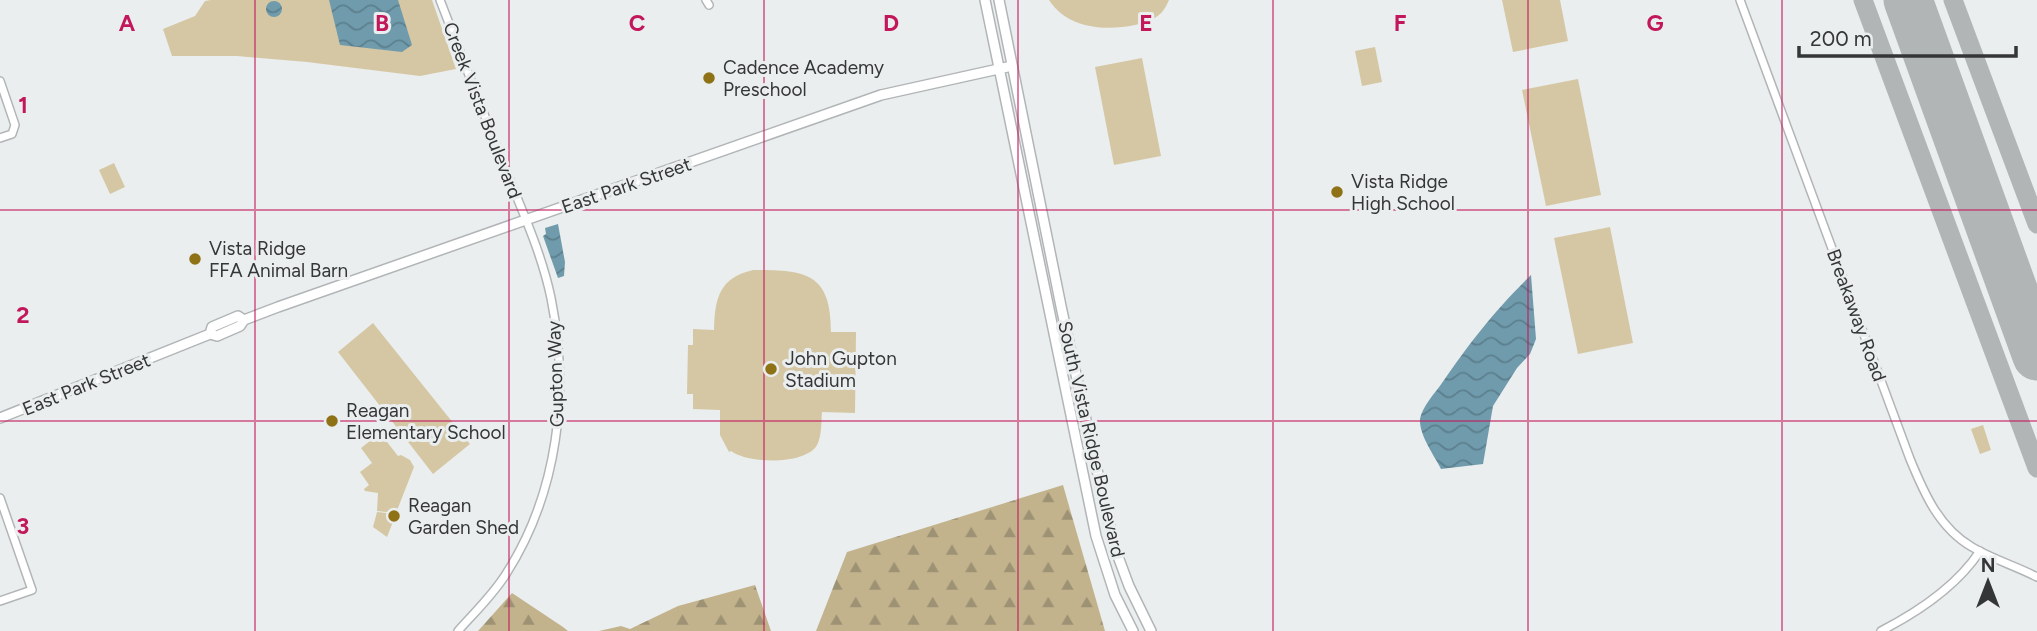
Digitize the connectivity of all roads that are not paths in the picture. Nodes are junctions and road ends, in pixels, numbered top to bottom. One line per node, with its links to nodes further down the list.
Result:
1 (440, 0): 9 (street, Creek Vista Boulevard)
2 (985, 0): 6 (street, South Vista Ridge Boulevard)
3 (999, 0): 5 (street, South Vista Ridge Boulevard)
4 (1740, 0): 12 (street, Breakaway Road)
5 (1012, 66): 6 (street, East Park Street); 17 (street, South Vista Ridge Boulevard)
6 (999, 69): 9 (street, East Park Street); 16 (street, South Vista Ridge Boulevard)
7 (0, 81): 8 (street)
8 (0, 138)
9 (525, 220): 10 (street, East Park Street); 15 (street, Gupton Way)
10 (0, 418)
11 (0, 498): 14 (street)
12 (1980, 551): 13 (street, Breakaway Road); 18 (street)
13 (2037, 576)
14 (0, 601)
15 (458, 631)
16 (1133, 631)
17 (1151, 631)
18 (1881, 631)

